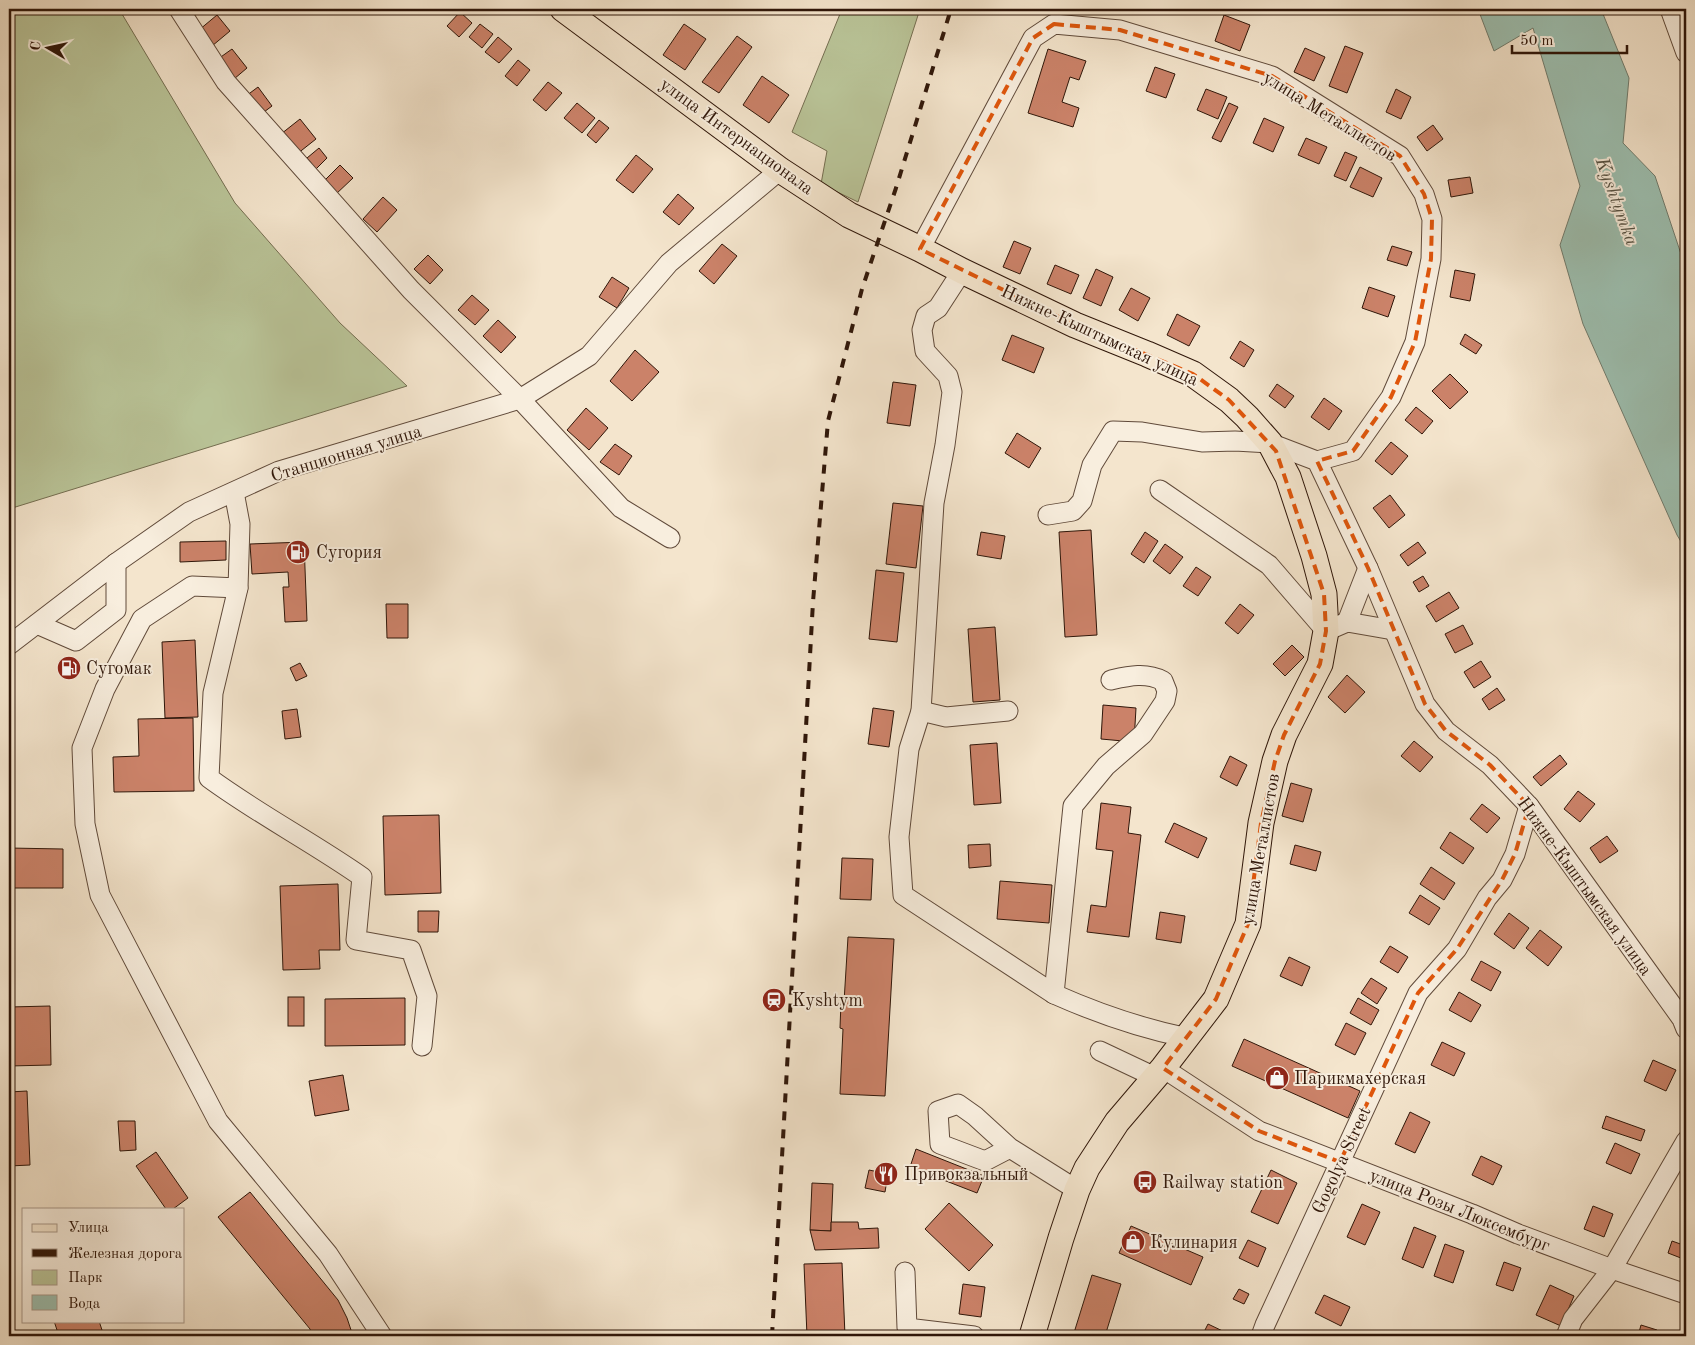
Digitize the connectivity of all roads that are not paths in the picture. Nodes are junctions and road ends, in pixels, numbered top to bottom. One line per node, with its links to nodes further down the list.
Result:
1 (179, 9): 8 (street)
2 (563, 9): 5 (main road, улица Интернационала)
3 (1670, 9): 4 (street)
4 (1686, 52)
5 (780, 170): 6 (main road, улица Интернационала); 8 (street, Станционная улица)
6 (920, 249): 7 (main road, Нижне-Кыштымская улица); 10 (street, улица Металлистов)
7 (962, 271): 9 (main road, Нижне-Кыштымская улица); 23 (street)
8 (520, 399): 12 (street, Станционная улица); 14 (street)
9 (1270, 443): 10 (street, Нижне-Кыштымская улица); 13 (street); 19 (main road, улица Металлистов)
10 (1317, 461): 16 (street, Нижне-Кыштымская улица)
11 (1160, 490): 19 (street)
12 (234, 492): 15 (street, Станционная улица); 17 (street)
13 (1048, 515)
14 (670, 538)
15 (116, 563): 18 (street, Станционная улица); 18 (street)
16 (1368, 568): 19 (street); 20 (street, Нижне-Кыштымская улица)
17 (238, 588): 29 (street); 39 (street)
18 (37, 624): 21 (street, Станционная улица)
19 (1336, 627): 20 (street); 28 (main road, улица Металлистов)
20 (1393, 630): 25 (street, Нижне-Кыштымская улица)
21 (9, 645)
22 (1111, 680): 26 (street)
23 (921, 711): 24 (street); 26 (street)
24 (1008, 711)
25 (1529, 806): 27 (street, Нижне-Кыштымская улица); 34 (street, Gogolya Street)
26 (1054, 994): 28 (street)
27 (1686, 1029)
28 (1188, 1038): 31 (main road, улица Металлистов)
29 (422, 1046)
30 (1100, 1051): 31 (street, улица Розы Люксембург)
31 (1159, 1073): 34 (street, улица Розы Люксембург); 35 (main road, улица Металлистов)
32 (1686, 1141): 36 (street)
33 (1010, 1148): 35 (street)
34 (1340, 1162): 36 (street, улица Розы Люксембург); 42 (street, Gogolya Street)
35 (1077, 1190): 41 (main road, улица Металлистов)
36 (1612, 1269): 38 (street, улица Розы Люксембург); 43 (street)
37 (906, 1272): 40 (street)
38 (1686, 1294)
39 (382, 1336)
40 (974, 1336)
41 (1032, 1336)
42 (1261, 1336)
43 (1566, 1336)

